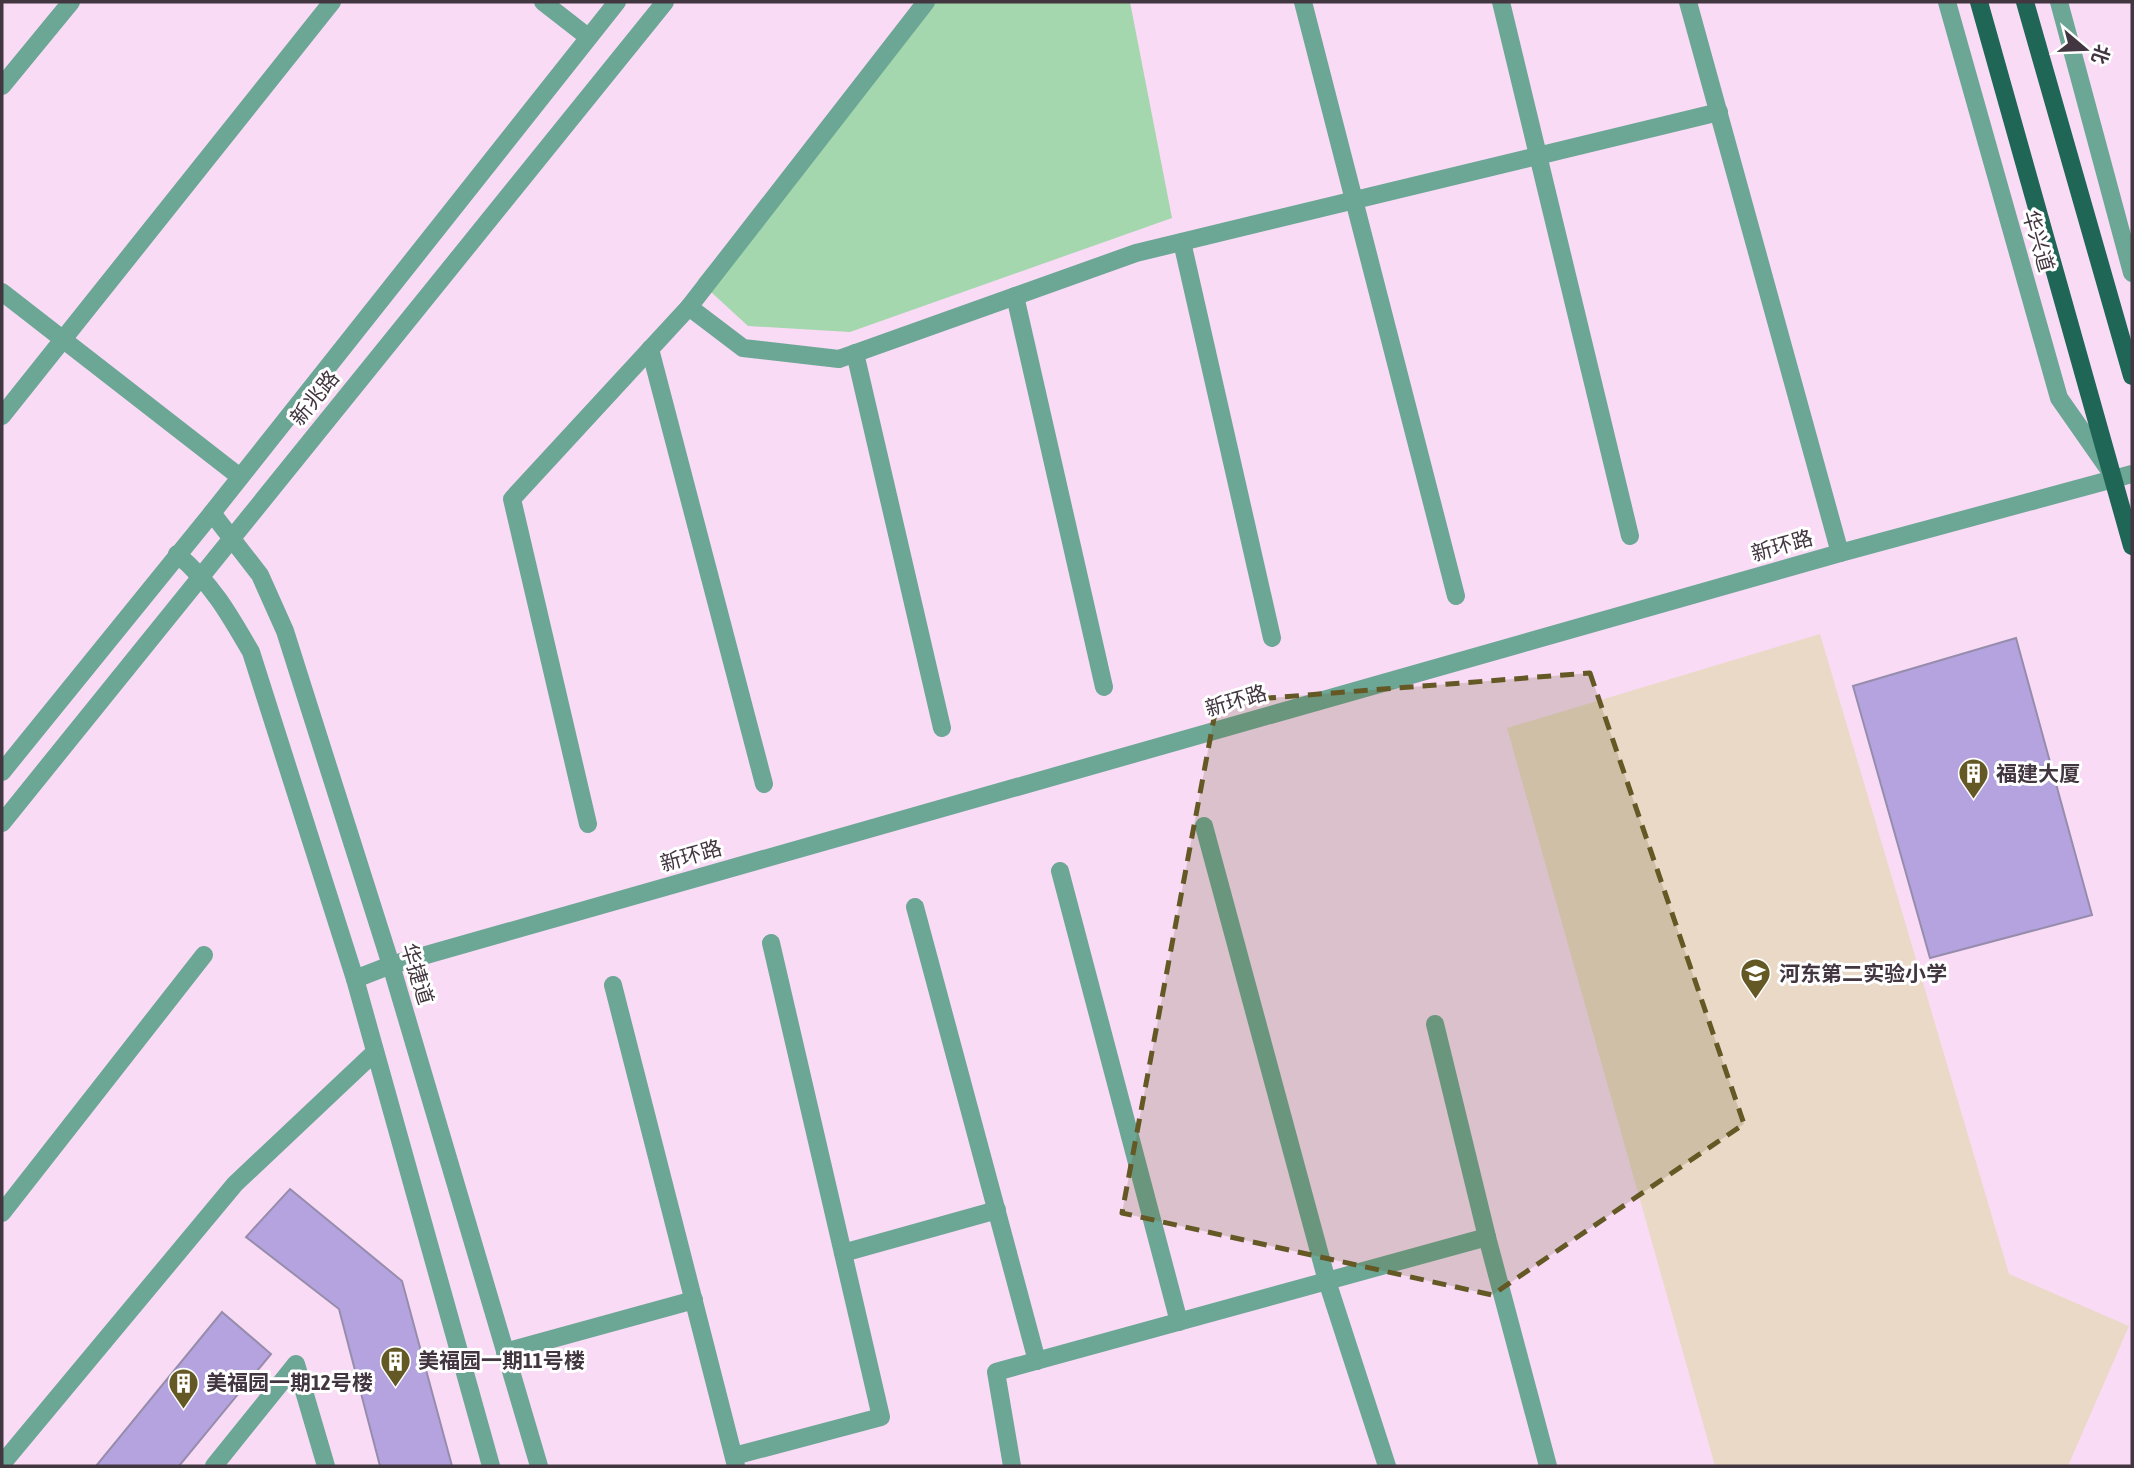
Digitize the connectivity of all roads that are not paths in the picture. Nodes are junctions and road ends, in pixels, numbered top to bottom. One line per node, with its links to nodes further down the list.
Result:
1 (71, 2): 15 (street)
2 (332, 2): 24 (street)
3 (543, 2): 14 (street)
4 (617, 2): 14 (street, 新兆路)
5 (665, 2): 33 (street, 新兆路)
6 (926, 2): 23 (street)
7 (1303, 2): 18 (street)
8 (1501, 2): 17 (street)
9 (1688, 2): 16 (street)
10 (1947, 2): 29 (street, 华兴道)
11 (1979, 2): 29 (main road, 华兴道)
12 (2025, 2): 27 (main road)
13 (2059, 2): 20 (street)
14 (588, 37): 30 (street, 新兆路)
15 (2, 86)
16 (1718, 112): 17 (street); 35 (street)
17 (1538, 156): 18 (street); 32 (street)
18 (1353, 200): 19 (street); 38 (street)
19 (1182, 242): 22 (street); 39 (street)
20 (2132, 273)
21 (2, 292): 24 (street)
22 (1016, 296): 26 (street); 40 (street)
23 (689, 307): 25 (street); 26 (street)
24 (62, 340): 28 (street); 30 (street)
25 (650, 349): 43 (street); 45 (street)
26 (855, 353): 41 (street)
27 (2132, 376)
28 (2, 416)
29 (2123, 476): 34 (main road, 华兴道); 35 (street, 新环路)
30 (240, 477): 31 (street, 新兆路)
31 (212, 513): 33 (street, 华捷道); 36 (street, 新兆路)
32 (1630, 536)
33 (232, 537): 37 (street, 新兆路); 51 (street, 华捷道)
34 (2132, 546)
35 (1840, 553): 51 (street, 新环路)
36 (177, 554): 37 (street); 42 (street, 新兆路)
37 (201, 575): 44 (street, 新兆路); 52 (street)
38 (1456, 596)
39 (1272, 638)
40 (1104, 687)
41 (942, 729)
42 (2, 772)
43 (764, 784)
44 (2, 823)
45 (588, 824)
46 (1204, 826): 60 (street)
47 (1060, 871): 62 (street)
48 (915, 907): 56 (street)
49 (771, 943): 59 (street)
50 (204, 955): 57 (street)
51 (391, 965): 52 (street, 新环路); 63 (street, 华捷道)
52 (355, 979): 55 (street)
53 (613, 985): 61 (street)
54 (1435, 1024): 58 (street)
55 (375, 1052): 66 (street); 69 (street)
56 (997, 1210): 59 (street); 64 (street)
57 (2, 1213)
58 (1487, 1237): 60 (street); 73 (street)
59 (843, 1253): 65 (street)
60 (1327, 1281): 62 (street); 72 (street)
61 (694, 1300): 63 (street); 65 (street)
62 (1179, 1322): 64 (street)
63 (505, 1352): 70 (street, 华捷道)
64 (1037, 1361): 71 (street)
65 (735, 1461)
66 (2, 1464)
67 (214, 1466): 68 (street)
68 (326, 1466)
69 (491, 1466)
70 (539, 1466)
71 (1012, 1466)
72 (1388, 1466)
73 (1548, 1466)

